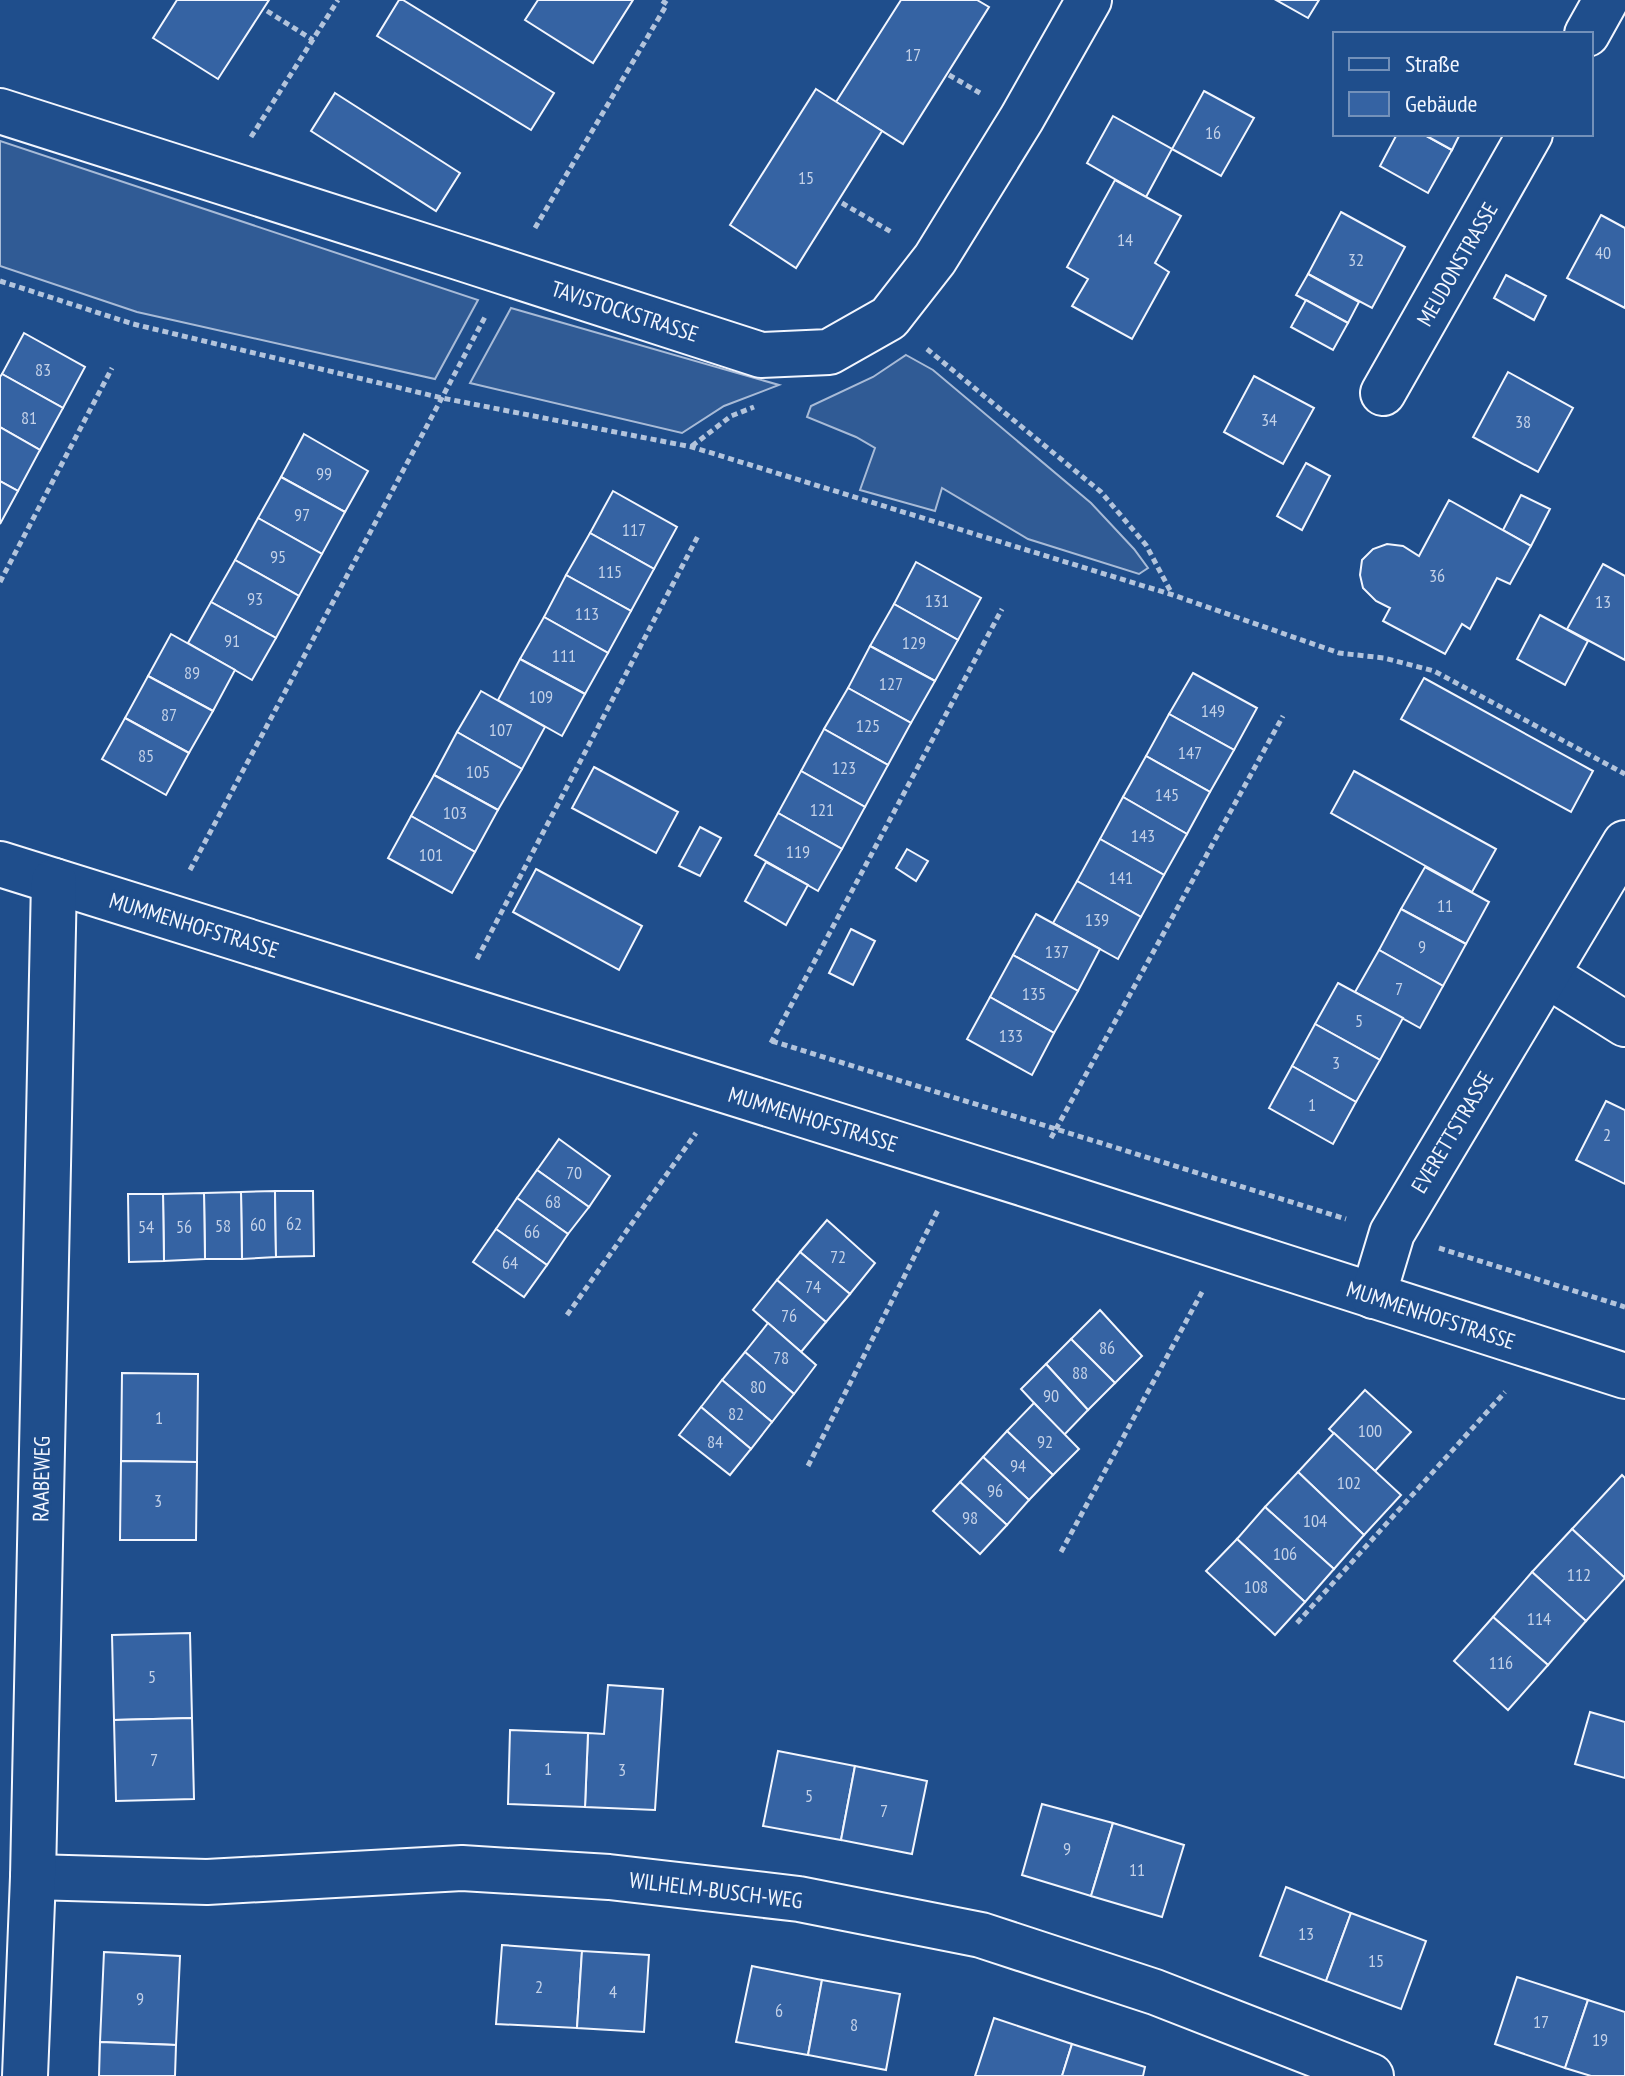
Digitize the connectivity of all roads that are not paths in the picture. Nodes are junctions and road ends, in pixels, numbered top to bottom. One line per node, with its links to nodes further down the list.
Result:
1 (1089, 0): 4 (street, TAVISTOCKSTRASSE)
2 (1606, 0): 3 (street)
3 (1588, 32)
4 (0, 111)
5 (1529, 136): 6 (street, MEUDONSTRASSE)
6 (1383, 393)
7 (1625, 843): 10 (street, EVERETTSTRASSE)
8 (0, 864): 9 (street, MUMMENHOFSTRASSE)
9 (54, 881): 12 (street, MUMMENHOFSTRASSE); 14 (street, RAABEWEG)
10 (1547, 975): 11 (street); 12 (street, EVERETTSTRASSE)
11 (1625, 1024)
12 (1373, 1296): 13 (street, MUMMENHOFSTRASSE)
13 (1625, 1376)
14 (33, 1877): 15 (street, RAABEWEG); 16 (street, WILHELM-BUSCH-WEG)
15 (25, 2076)
16 (1371, 2076)

